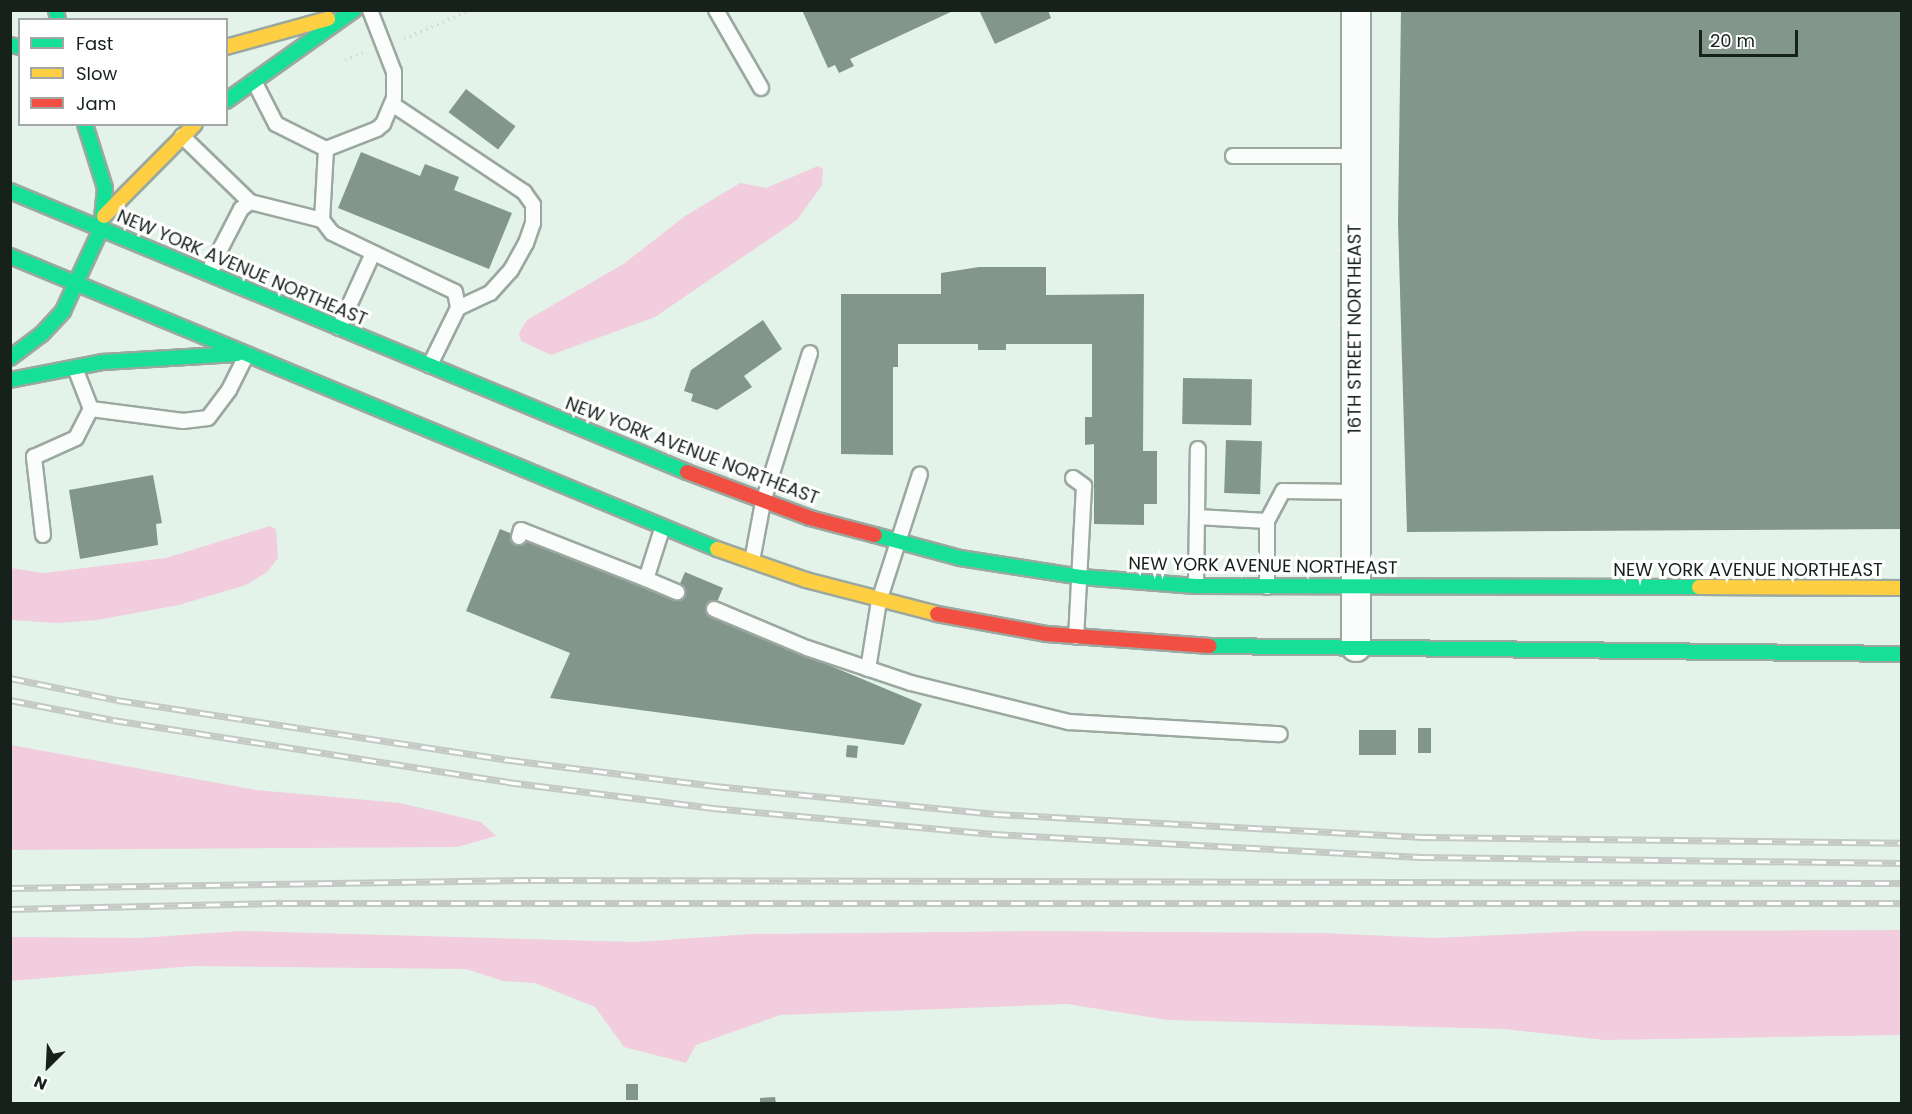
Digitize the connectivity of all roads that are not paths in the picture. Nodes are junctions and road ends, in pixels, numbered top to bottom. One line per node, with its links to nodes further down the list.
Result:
1 (370, 10): 9 (lane)
2 (716, 10): 7 (lane)
3 (1356, 10): 15 (street, 16TH STREET NORTHEAST)
4 (350, 12): 5 (main road); 6 (main road)
5 (228, 46)
6 (254, 81): 8 (main road); 13 (lane)
7 (761, 88)
8 (228, 100)
9 (392, 104): 13 (lane); 24 (lane)
10 (86, 126): 19 (main road)
11 (193, 126): 12 (main road)
12 (182, 136): 17 (lane); 19 (main road)
13 (326, 149): 18 (lane)
14 (1233, 156): 15 (lane)
15 (1356, 156): 36 (street, 16TH STREET NORTHEAST)
16 (10, 191): 19 (main road, NEW YORK AVENUE NORTHEAST)
17 (250, 202): 18 (lane); 22 (lane)
18 (322, 220): 20 (lane)
19 (102, 223): 22 (main road, NEW YORK AVENUE NORTHEAST); 23 (main road)
20 (373, 252): 24 (lane); 25 (lane)
21 (10, 256): 23 (main road)
22 (208, 273): 25 (main road, NEW YORK AVENUE NORTHEAST)
23 (78, 283): 27 (main road); 28 (main road)
24 (458, 308): 29 (lane)
25 (339, 328): 29 (main road, NEW YORK AVENUE NORTHEAST)
26 (810, 353): 37 (lane)
27 (247, 354): 30 (main road); 32 (lane); 40 (main road)
28 (10, 357)
29 (430, 365): 37 (main road, NEW YORK AVENUE NORTHEAST)
30 (75, 368): 31 (main road); 32 (lane)
31 (10, 380)
32 (91, 409): 41 (lane)
33 (1198, 449): 38 (lane)
34 (920, 474): 43 (lane)
35 (1073, 478): 45 (lane)
36 (1355, 492): 39 (lane); 49 (street, 16TH STREET NORTHEAST)
37 (763, 502): 43 (main road, NEW YORK AVENUE NORTHEAST); 44 (lane)
38 (1197, 517): 39 (lane); 47 (lane)
39 (1267, 521): 48 (lane)
40 (662, 529): 44 (main road); 46 (lane)
41 (43, 535)
42 (519, 537): 46 (lane)
43 (899, 543): 45 (main road, NEW YORK AVENUE NORTHEAST); 52 (lane)
44 (751, 562): 52 (main road)
45 (1081, 577): 47 (main road, NEW YORK AVENUE NORTHEAST); 54 (lane)
46 (646, 579): 51 (lane)
47 (1196, 586): 48 (main road, NEW YORK AVENUE NORTHEAST)
48 (1267, 587): 49 (main road, NEW YORK AVENUE NORTHEAST)
49 (1355, 588): 50 (main road, NEW YORK AVENUE NORTHEAST); 55 (street, 16TH STREET NORTHEAST)
50 (1902, 588)
51 (677, 592)
52 (879, 601): 54 (main road); 57 (lane)
53 (714, 609): 57 (lane)
54 (1076, 637): 55 (main road)
55 (1356, 647): 56 (main road)
56 (1902, 654)
57 (868, 669): 58 (lane)
58 (1280, 734)

